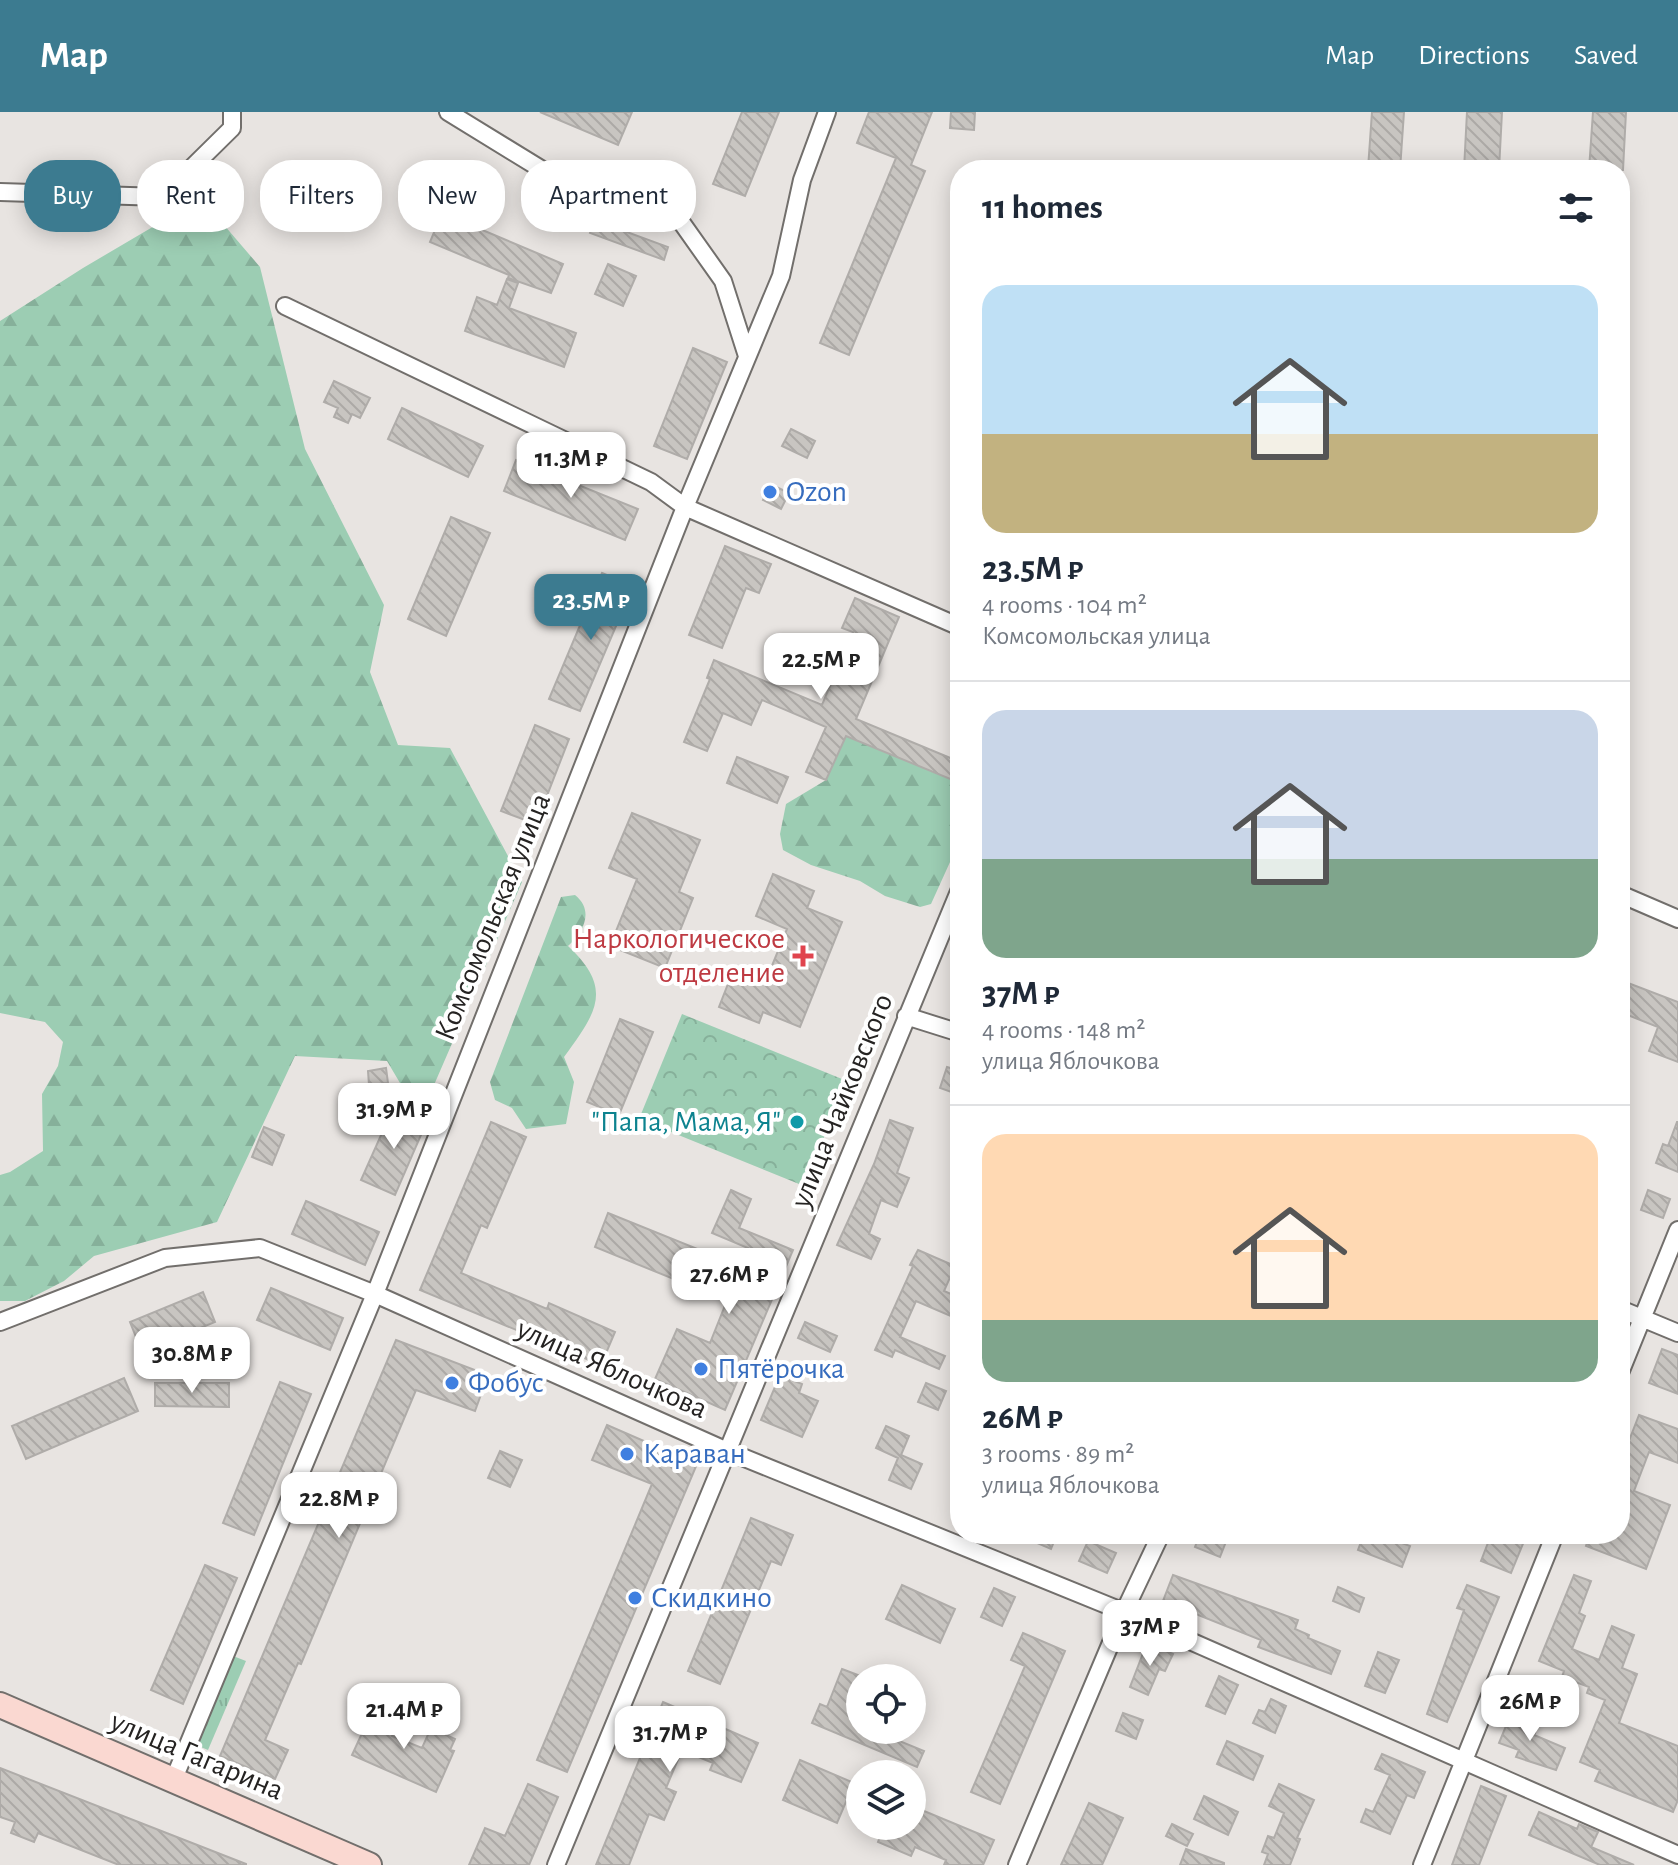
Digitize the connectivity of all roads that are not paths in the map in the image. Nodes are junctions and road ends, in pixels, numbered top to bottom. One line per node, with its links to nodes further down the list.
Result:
1 (232, 112): 4 (street)
2 (448, 112): 6 (street)
3 (827, 112): 6 (street, Комсомольская улица)
4 (0, 192)
5 (285, 306): 7 (street)
6 (747, 356): 7 (street, Комсомольская улица)
7 (685, 507): 8 (street); 15 (street, Комсомольская улица)
8 (950, 623)
9 (1630, 898): 11 (street)
10 (950, 913): 12 (street, улица Чайковского)
11 (1678, 919)
12 (906, 1016): 13 (street); 21 (street, улица Чайковского)
13 (950, 1030)
14 (1678, 1230): 17 (street)
15 (375, 1294): 18 (street, улица Яблочкова); 21 (street, улица Яблочкова); 29 (street, Комсомольская улица)
16 (1630, 1314): 17 (street)
17 (1642, 1319): 19 (street); 20 (street)
18 (0, 1322)
19 (1678, 1333)
20 (1630, 1348)
21 (725, 1450): 22 (street, улица Яблочкова); 32 (street, улица Чайковского)
22 (950, 1541)
23 (957, 1544): 26 (street, улица Яблочкова)
24 (1156, 1544): 26 (street)
25 (1551, 1544): 28 (street)
26 (1124, 1612): 28 (street, улица Яблочкова); 33 (street)
27 (0, 1705): 29 (street, улица Гагарина)
28 (1463, 1760): 30 (street, улица Яблочкова); 34 (street)
29 (173, 1781): 31 (street, улица Гагарина)
30 (1678, 1855)
31 (369, 1865)
32 (556, 1865)
33 (1017, 1865)
34 (1422, 1865)

